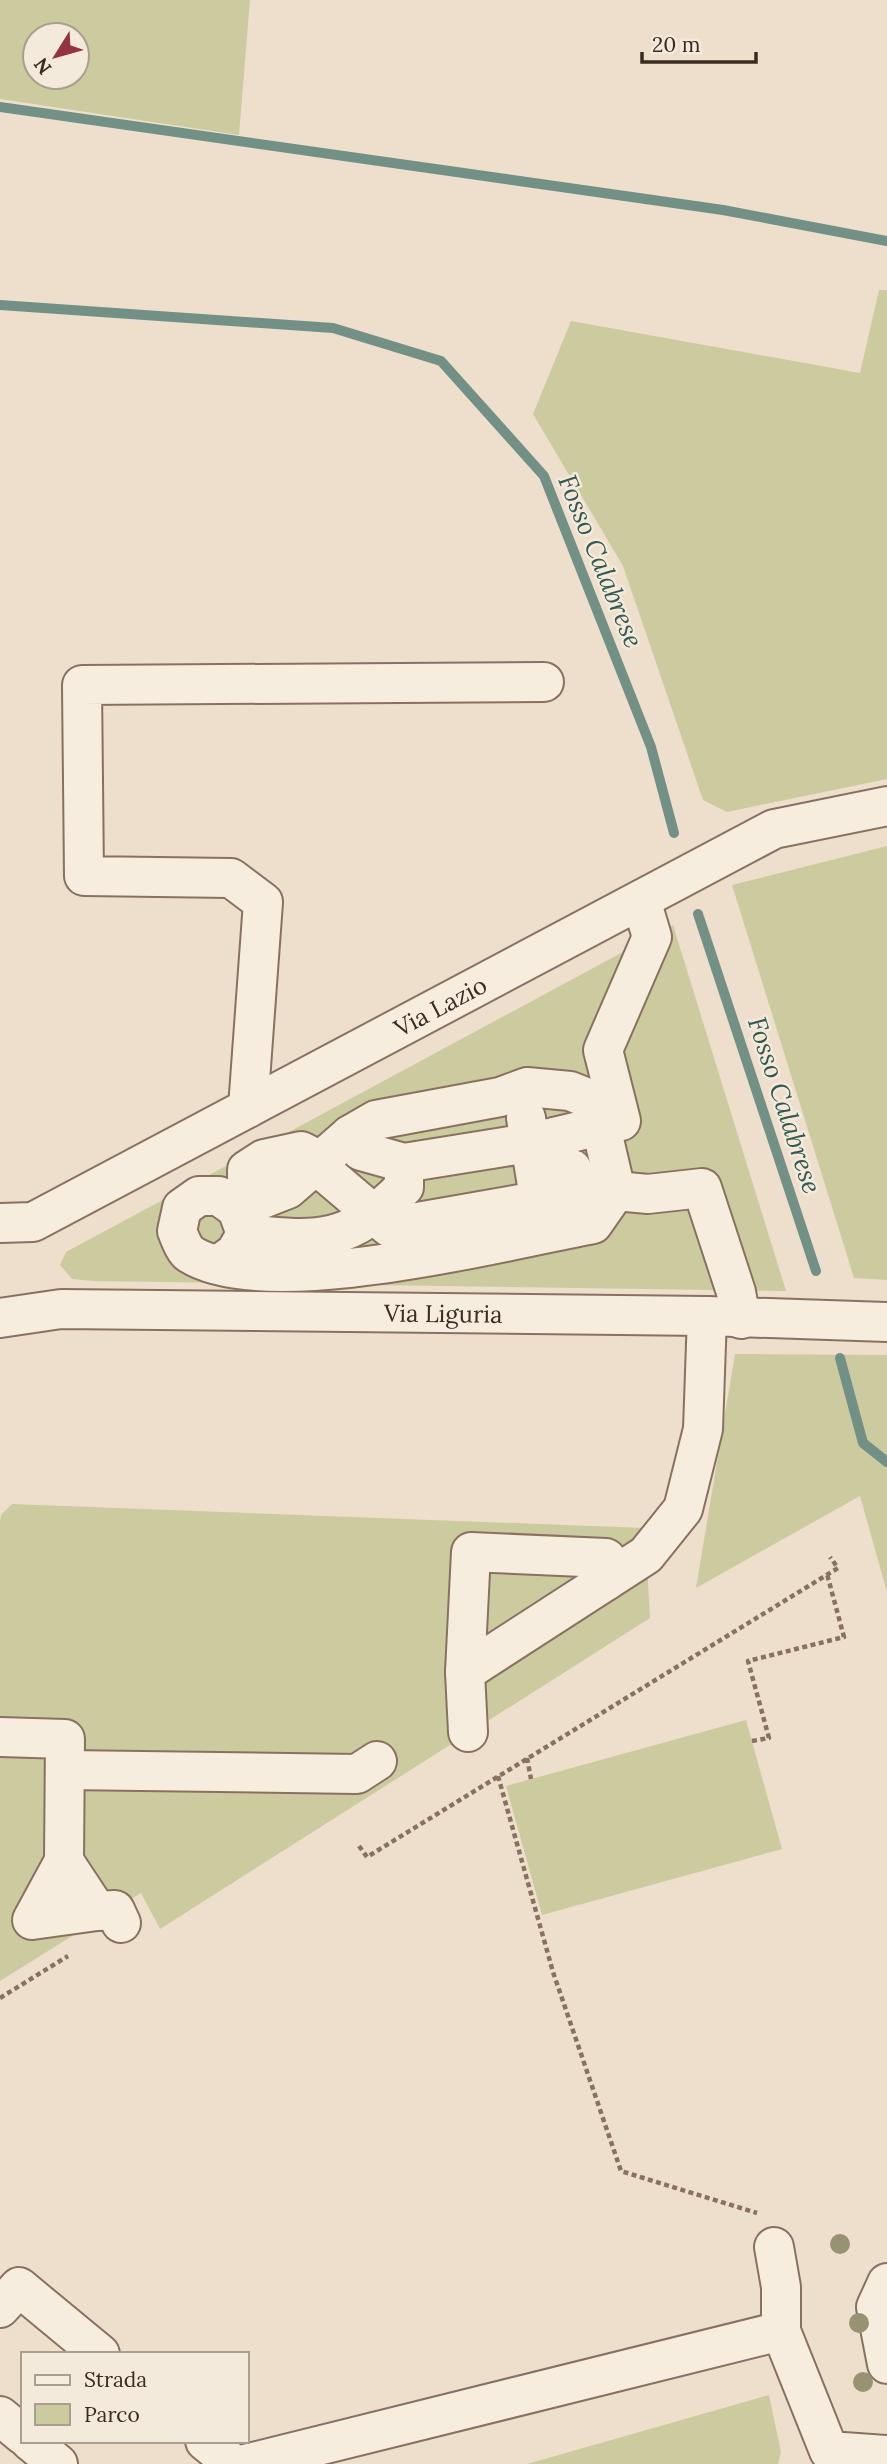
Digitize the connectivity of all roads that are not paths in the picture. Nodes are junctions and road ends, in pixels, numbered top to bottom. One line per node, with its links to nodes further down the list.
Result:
1 (544, 682): 5 (street)
2 (887, 806): 3 (street, Via Lazio)
3 (640, 900): 5 (street, Via Lazio); 6 (street)
4 (513, 1092): 6 (street); 7 (street); 8 (street)
5 (247, 1108): 14 (street, Via Lazio)
6 (601, 1125): 8 (street); 11 (street)
7 (350, 1135): 9 (street); 10 (street)
8 (518, 1144): 9 (street); 12 (street)
9 (404, 1163): 13 (street)
10 (307, 1173): 13 (street); 15 (street); 16 (street)
11 (616, 1191): 12 (street); 18 (street)
12 (543, 1215): 13 (street); 16 (street)
13 (376, 1216): 15 (street)
14 (0, 1223)
15 (343, 1233): 16 (street)
16 (237, 1235)
17 (0, 1318): 18 (street, Via Liguria)
18 (724, 1318): 19 (street, Via Liguria); 20 (street)
19 (887, 1322)
20 (606, 1581): 21 (street); 21 (street)
21 (465, 1672): 22 (street)
22 (468, 1732)
23 (0, 1737): 25 (street)
24 (377, 1761): 25 (street)
25 (66, 1770): 26 (street)
26 (64, 1861): 26 (street)
27 (774, 2247): 30 (street)
28 (887, 2283): 32 (street)
29 (0, 2308): 31 (street)
30 (781, 2331): 37 (street); 40 (street)
31 (98, 2352)
32 (887, 2364)
33 (0, 2416): 34 (street)
34 (21, 2433)
35 (32, 2443): 38 (street)
36 (207, 2443): 39 (street)
37 (887, 2455)
38 (58, 2464)
39 (233, 2464)
40 (245, 2464)

